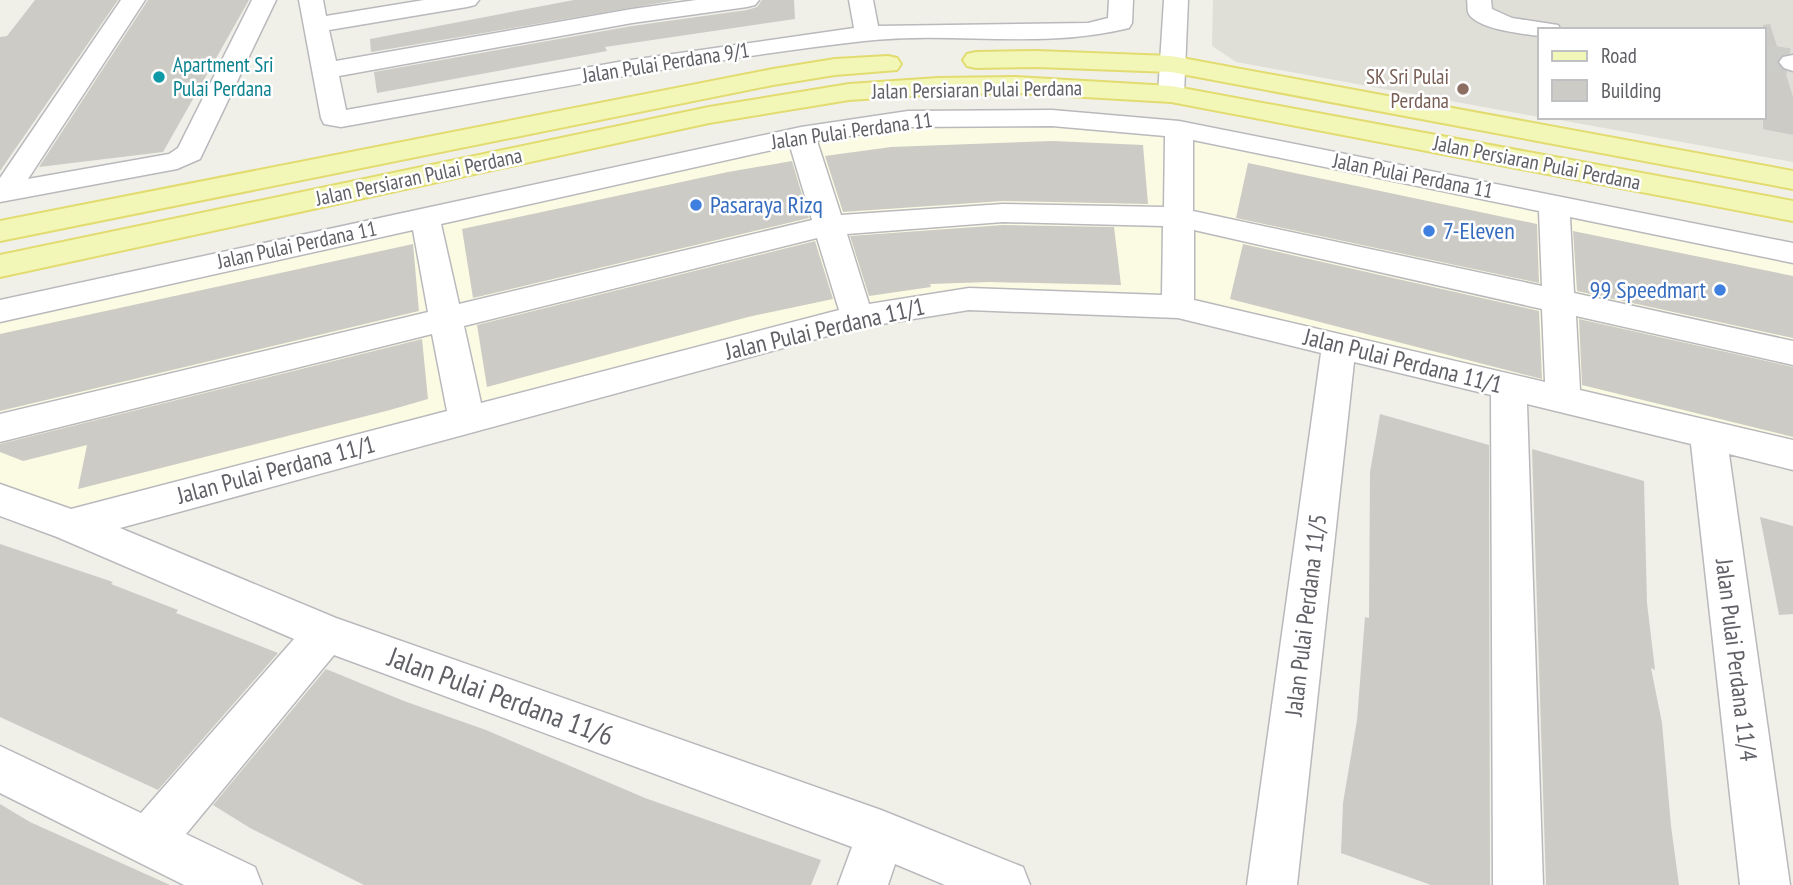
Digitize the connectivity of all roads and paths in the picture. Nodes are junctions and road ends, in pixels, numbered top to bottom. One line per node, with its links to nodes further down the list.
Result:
1 (133, 0): 20 (street)
2 (264, 0): 20 (street)
3 (467, 0): 10 (street)
4 (747, 0): 8 (street)
5 (862, 0): 12 (street)
6 (1176, 0): 13 (street)
7 (1479, 0): 11 (street)
8 (602, 11): 14 (street); 15 (street)
9 (1121, 11): 12 (street, Jalan Pulai Perdana 9/1)
10 (313, 13): 15 (street, Jalan Pulai Perdana 9/1)
11 (1538, 28)
12 (867, 33): 14 (street, Jalan Pulai Perdana 9/1)
13 (1171, 64): 16 (street); 19 (main road, Jalan Persiaran Pulai Perdana); 26 (main road, Jalan Persiaran Pulai Perdana)
14 (624, 69): 15 (street, Jalan Pulai Perdana 9/1)
15 (325, 71)
16 (1171, 94): 22 (main road, Jalan Persiaran Pulai Perdana); 28 (main road, Jalan Persiaran Pulai Perdana)
17 (1178, 129): 18 (street, Jalan Pulai Perdana 11); 21 (street, Jalan Pulai Perdana 11); 24 (street)
18 (801, 135): 23 (street, Jalan Pulai Perdana 11); 25 (lane)
19 (1793, 180)
20 (3, 193)
21 (1554, 205): 27 (street, Jalan Pulai Perdana 11); 29 (street)
22 (1793, 211)
23 (425, 218): 31 (street, Jalan Pulai Perdana 11); 33 (street)
24 (1178, 218): 25 (lane); 29 (street); 30 (street)
25 (827, 226): 32 (lane); 33 (lane)
26 (0, 231)
27 (1793, 253)
28 (0, 266)
29 (1559, 302): 35 (street); 37 (street)
30 (1178, 307): 32 (street, Jalan Pulai Perdana 11/1); 34 (street, Jalan Pulai Perdana 11/1)
31 (0, 311)
32 (857, 317): 38 (street, Jalan Pulai Perdana 11/1)
33 (446, 319): 38 (street); 39 (lane)
34 (1339, 345): 36 (street, Jalan Pulai Perdana 11/1); 51 (street, Jalan Pulai Perdana 11/5)
35 (1793, 353)
36 (1510, 387): 37 (street, Jalan Pulai Perdana 11/1); 52 (street)
37 (1563, 400): 40 (street, Jalan Pulai Perdana 11/1)
38 (467, 420): 43 (street, Jalan Pulai Perdana 11/1)
39 (0, 428)
40 (1708, 435): 41 (street, Jalan Pulai Perdana 11/1); 53 (street, Jalan Pulai Perdana 11/4)
41 (1793, 455)
42 (0, 500): 43 (street, Jalan Pulai Perdana 11/6)
43 (71, 525): 44 (street, Jalan Pulai Perdana 11/6)
44 (326, 633): 46 (street, Jalan Pulai Perdana 11/6); 47 (street)
45 (0, 769): 47 (street)
46 (881, 834): 49 (street); 50 (street, Jalan Pulai Perdana 11/6)
47 (148, 842): 48 (street)
48 (237, 885)
49 (863, 885)
50 (1005, 885)
51 (1272, 885)
52 (1518, 885)
53 (1765, 885)

